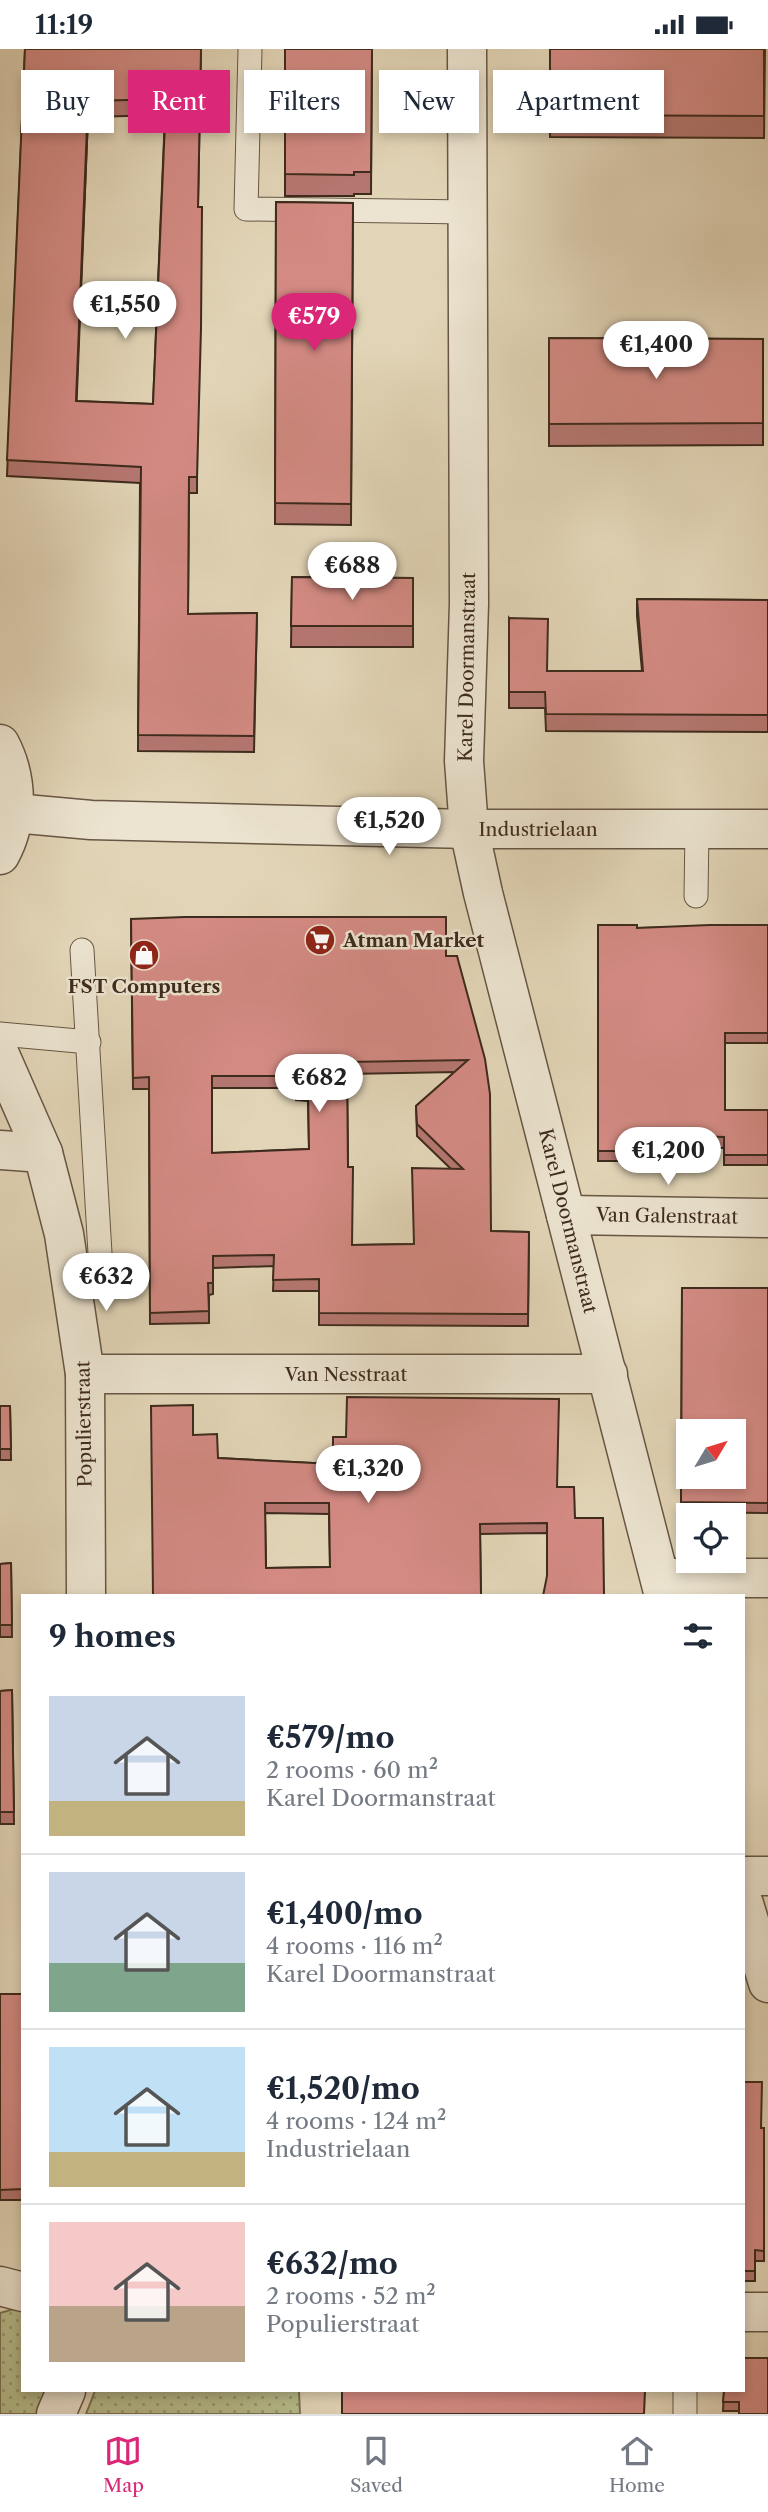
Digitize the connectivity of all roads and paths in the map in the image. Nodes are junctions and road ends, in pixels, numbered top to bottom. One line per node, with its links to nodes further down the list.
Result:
1 (250, 49): 3 (lane)
2 (467, 49): 3 (street, Karel Doormanstraat)
3 (467, 212): 6 (street, Karel Doormanstraat)
4 (0, 744): 5 (street)
5 (14, 813): 6 (street, Industrielaan); 9 (street)
6 (469, 829): 7 (street, Industrielaan); 17 (street, Karel Doormanstraat)
7 (697, 829): 8 (street, Industrielaan); 10 (lane)
8 (768, 829)
9 (0, 855)
10 (696, 896)
11 (82, 950): 13 (lane)
12 (0, 1034): 13 (lane)
13 (89, 1042): 19 (lane)
14 (0, 1055): 16 (street, Populierstraat)
15 (0, 1150): 16 (street)
16 (43, 1153): 19 (street, Populierstraat)
17 (566, 1215): 18 (street, Van Galenstraat); 21 (street, Karel Doormanstraat)
18 (768, 1218)
19 (70, 1271): 20 (street, Populierstraat)
20 (85, 1374): 21 (street, Van Nesstraat); 24 (street, Populierstraat)
21 (608, 1374): 23 (street, Karel Doormanstraat)
22 (768, 1578): 23 (street)
23 (662, 1587)
24 (86, 1594)
25 (745, 1876): 26 (street)
26 (768, 1876)
27 (745, 1907): 28 (street)
28 (768, 1985): 29 (street)
29 (745, 1988)
30 (745, 2312): 31 (street)
31 (768, 2312)
32 (66, 2392): 34 (street)
33 (685, 2392): 35 (lane)
34 (55, 2414)
35 (685, 2414)

